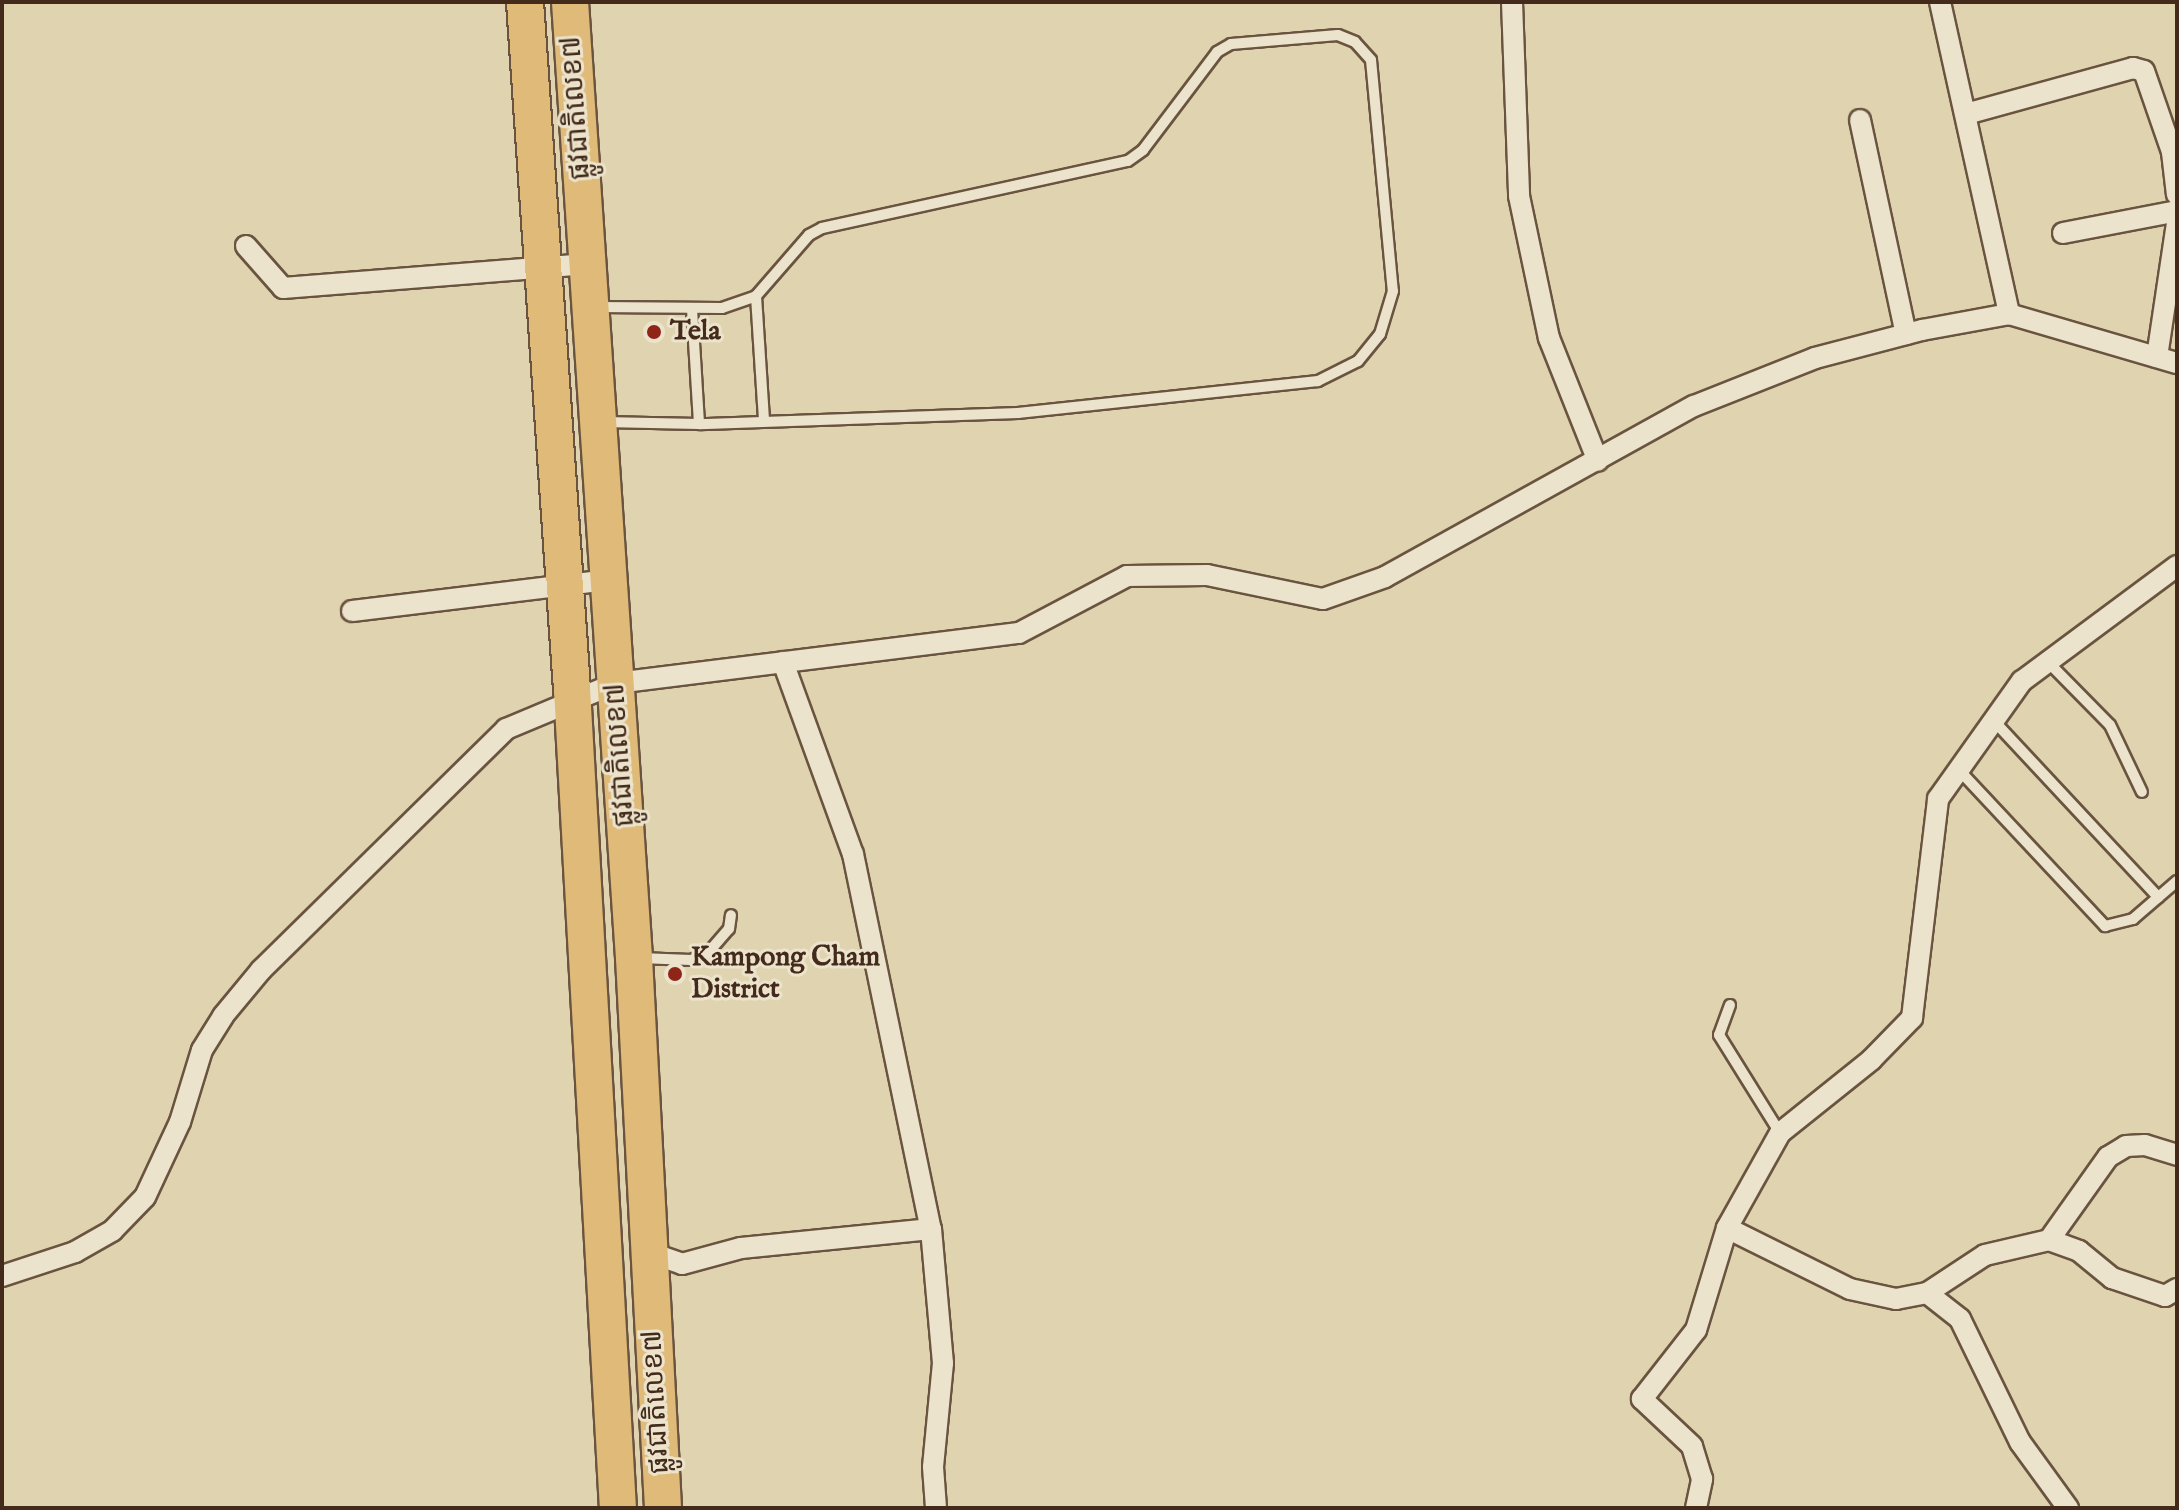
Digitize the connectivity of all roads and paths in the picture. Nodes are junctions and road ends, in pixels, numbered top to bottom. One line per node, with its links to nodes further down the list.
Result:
1 (525, 2): 47 (highway, ផ្លូវជាតិលេខ៧)
2 (570, 2): 12 (highway, ផ្លូវជាតិលេខ៧)
3 (1512, 2): 23 (street)
4 (1940, 2): 5 (street)
5 (1966, 114): 7 (street); 16 (street)
6 (1860, 120): 17 (street)
7 (2177, 195)
8 (2177, 211): 10 (street)
9 (2177, 223): 18 (street)
10 (2063, 233)
11 (246, 246): 12 (street)
12 (587, 264): 14 (highway, ផ្លូវជាតិលេខ៧)
13 (756, 296): 15 (lane); 20 (lane); 20 (lane)
14 (590, 307): 15 (lane); 21 (highway, ផ្លូវជាតិលេខ៧)
15 (692, 309): 22 (lane)
16 (2009, 314): 17 (street); 18 (street)
17 (1906, 334): 23 (street)
18 (2157, 357): 19 (street)
19 (2177, 363)
20 (764, 421): 22 (lane)
21 (597, 422): 22 (lane); 25 (highway, ផ្លូវជាតិលេខ៧)
22 (699, 424)
23 (1598, 461): 27 (street)
24 (2177, 566): 28 (street)
25 (609, 580): 26 (street); 29 (highway, ផ្លូវជាតិលេខ៧)
26 (352, 611)
27 (783, 662): 29 (street); 41 (street)
28 (2048, 662): 30 (street); 32 (lane)
29 (616, 683): 36 (highway, ផ្លូវជាតិលេខ៧); 44 (street)
30 (1994, 721): 31 (street); 34 (lane)
31 (1959, 770): 34 (lane); 38 (street)
32 (2142, 792)
33 (2177, 881): 34 (lane)
34 (2158, 897)
35 (731, 915): 36 (lane)
36 (634, 958): 43 (highway, ផ្លូវជាតិលេខ៧)
37 (1730, 1005): 38 (lane)
38 (1780, 1133): 40 (street)
39 (2177, 1155): 42 (street)
40 (1727, 1228): 46 (street); 50 (street)
41 (931, 1229): 43 (street); 49 (street)
42 (2049, 1240): 45 (street); 46 (street)
43 (648, 1252): 48 (highway, ផ្លូវជាតិលេខ៧)
44 (2, 1276)
45 (2177, 1289)
46 (1927, 1293): 51 (street)
47 (618, 1508)
48 (663, 1508)
49 (936, 1508)
50 (1696, 1508)
51 (2068, 1508)

